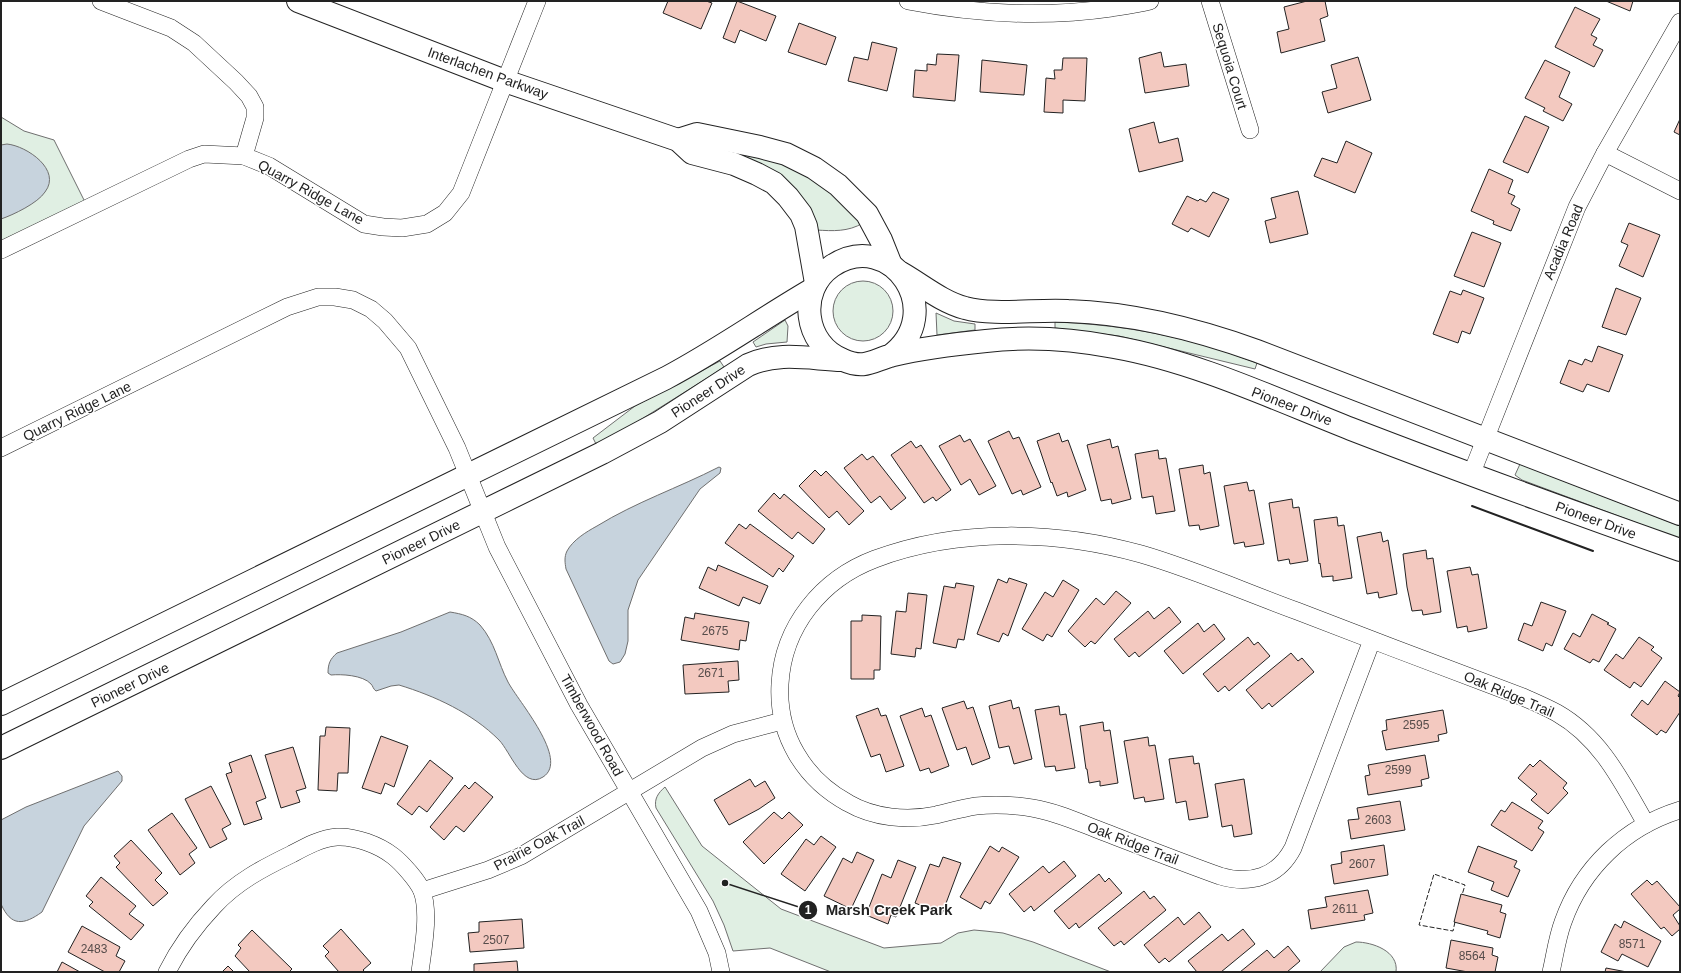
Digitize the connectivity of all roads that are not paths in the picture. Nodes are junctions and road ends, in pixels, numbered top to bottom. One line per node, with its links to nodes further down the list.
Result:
1 (100, 1): 12 (street)
2 (298, 1): 8 (street, Interlachen Parkway)
3 (537, 1): 8 (street, Quarry Ridge Lane)
4 (908, 1): 5 (street)
5 (1150, 1)
6 (1210, 1): 9 (street, Sequoia Court)
7 (1680, 22): 11 (street, Acadia Road)
8 (506, 81): 10 (street, Interlachen Parkway); 12 (street, Quarry Ridge Lane)
9 (1250, 130)
10 (678, 140): 15 (street); 16 (street, Interlachen Parkway)
11 (1605, 152): 13 (street); 19 (street, Acadia Road)
12 (244, 156): 14 (street, Quarry Ridge Lane)
13 (1680, 191)
14 (1, 250)
15 (896, 269): 16 (street); 17 (street); 19 (street)
16 (814, 286): 18 (street); 22 (street)
17 (890, 356): 18 (street); 21 (street, Pioneer Drive)
18 (842, 360): 23 (street, Pioneer Drive)
19 (1485, 439): 21 (street, Acadia Road); 24 (street)
20 (1, 448): 22 (street, Quarry Ridge Lane)
21 (1471, 474): 25 (street, Pioneer Drive)
22 (468, 475): 23 (street, Timberwood Road); 27 (street)
23 (483, 512): 29 (street, Pioneer Drive); 30 (street, Timberwood Road)
24 (1680, 514)
25 (1680, 550)
26 (1372, 640): 28 (street, Oak Ridge Trail); 28 (street, Oak Ridge Trail); 32 (street, Oak Ridge Trail)
27 (1, 704)
28 (782, 721): 30 (street)
29 (1, 748)
30 (629, 792): 33 (street, Prairie Oak Trail); 36 (street, Timberwood Road)
31 (1680, 810): 32 (street)
32 (1646, 824): 37 (street)
33 (422, 891): 34 (street); 35 (street)
34 (166, 972)
35 (420, 972)
36 (721, 972)
37 (1551, 972)

